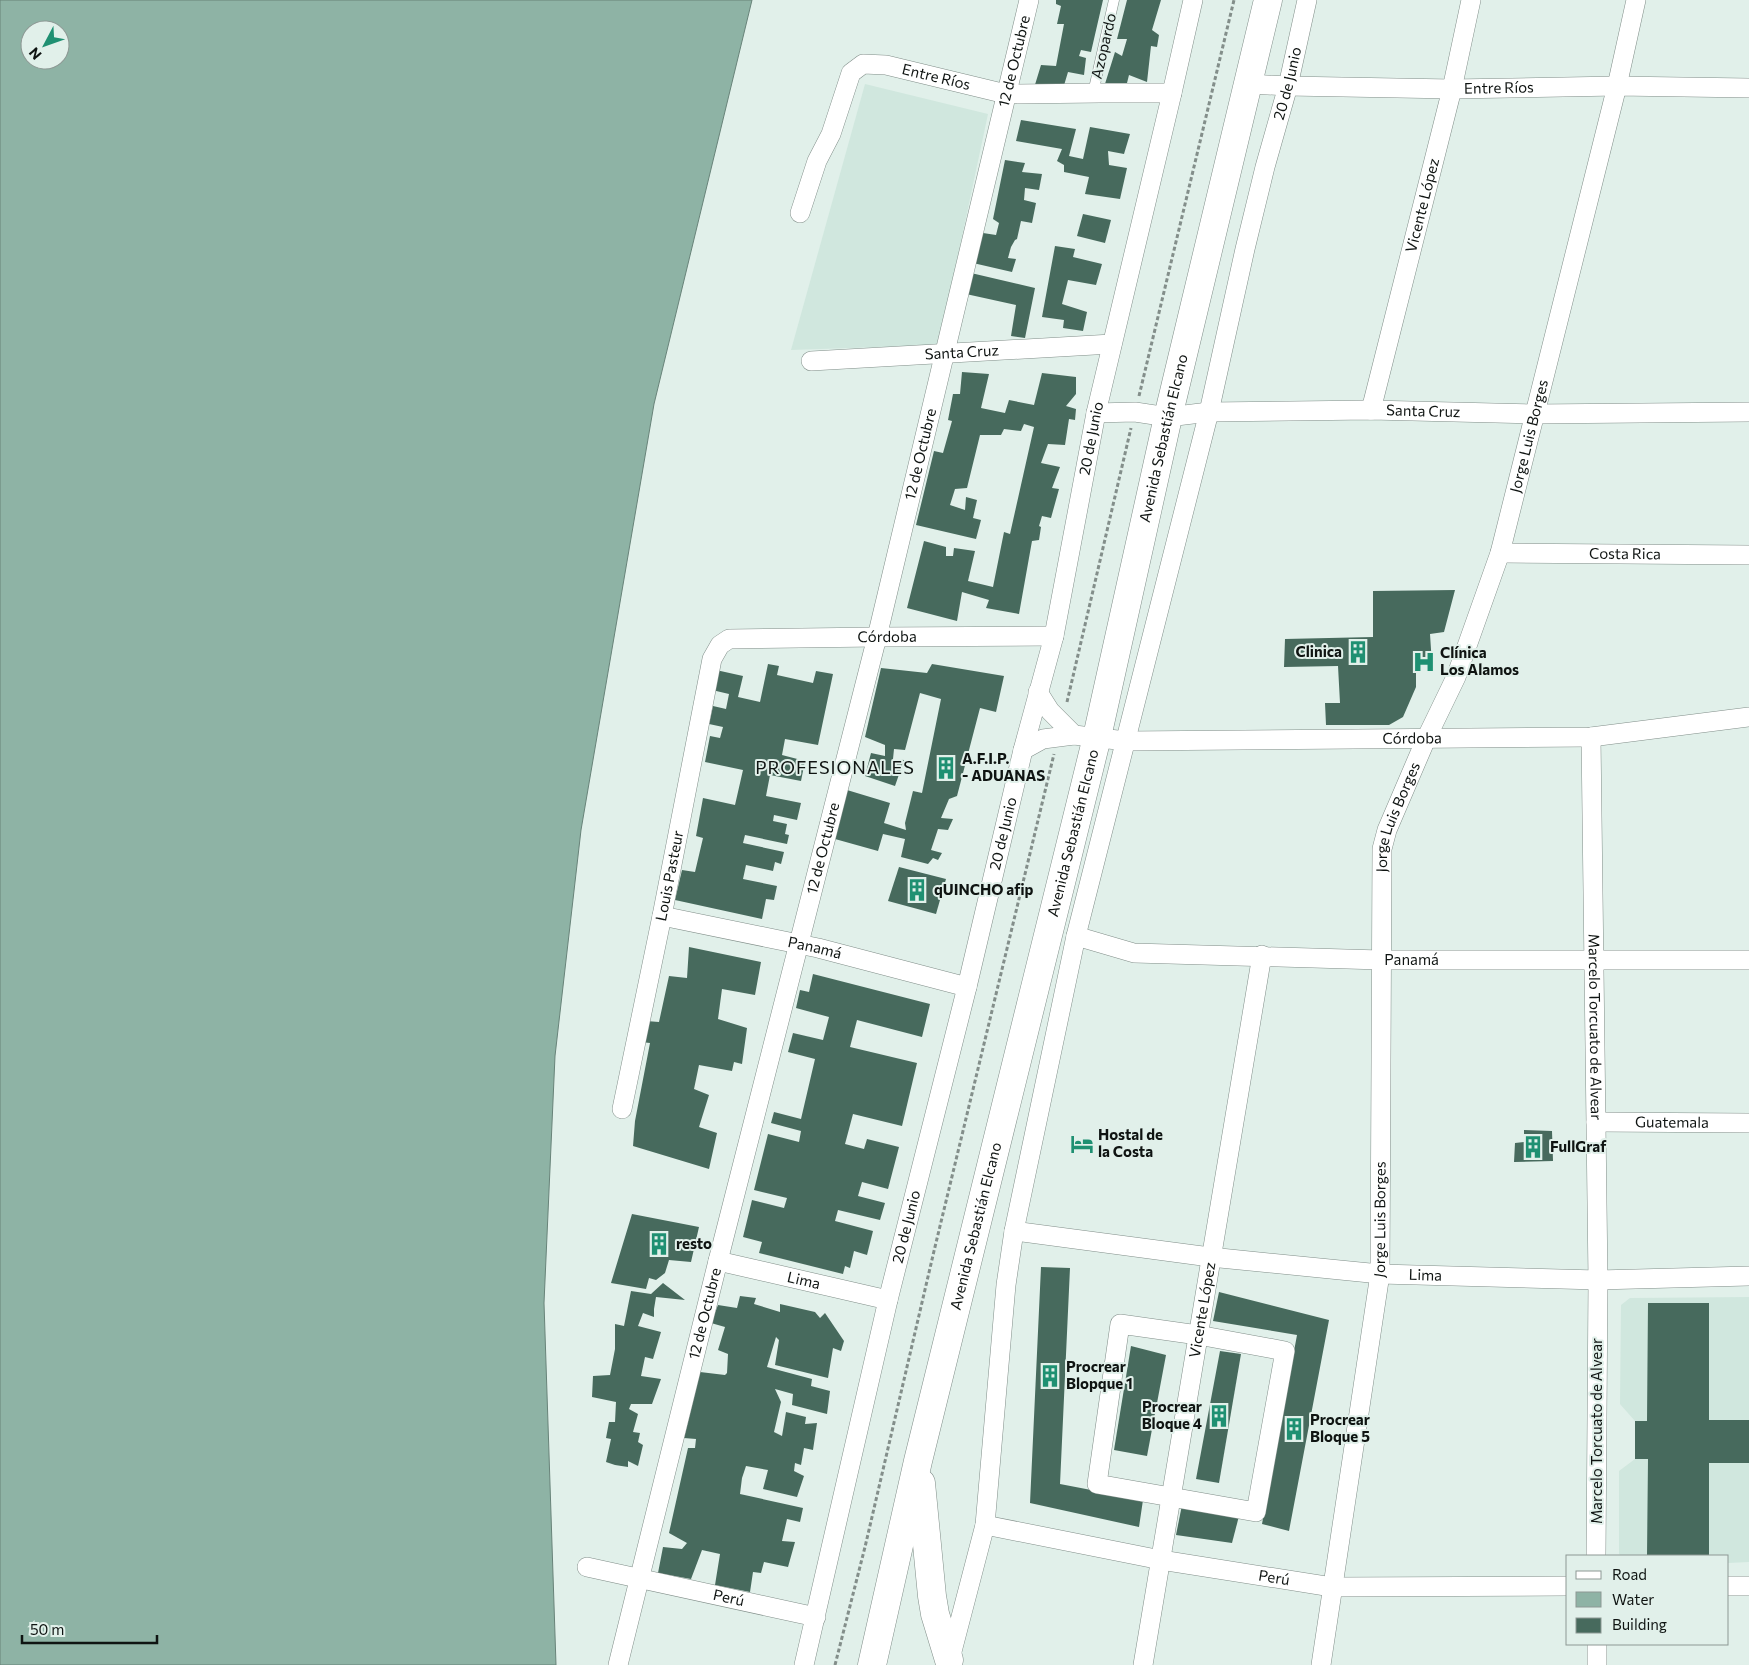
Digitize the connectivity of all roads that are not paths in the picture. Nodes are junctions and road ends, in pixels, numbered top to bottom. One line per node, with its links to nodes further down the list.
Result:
1 (1029, 0): 14 (street, 12 de Octubre)
2 (1114, 0): 13 (lane, Azopardo)
3 (1193, 0): 15 (street, 20 de Junio)
4 (1268, 0): 8 (main road, Avenida Sebastián Elcano)
5 (1306, 0): 9 (street, 20 de Junio)
6 (1471, 0): 12 (street, Vicente López)
7 (1636, 0): 10 (street, Jorge Luis Borges)
8 (1248, 84): 9 (street, Entre Ríos); 25 (main road, Avenida Sebastián Elcano)
9 (1288, 86): 12 (street, Entre Ríos); 21 (street, 20 de Junio)
10 (1617, 86): 11 (street, Entre Ríos); 12 (street, Entre Ríos); 24 (street, Jorge Luis Borges)
11 (1749, 88)
12 (1452, 89): 20 (street, Vicente López)
13 (1093, 93): 14 (street, Entre Ríos); 15 (street, Entre Ríos)
14 (1006, 94): 16 (street, Entre Ríos); 18 (street, 12 de Octubre)
15 (1172, 94): 17 (street, 20 de Junio)
16 (800, 214)
17 (1112, 344): 18 (street, Santa Cruz); 23 (street, 20 de Junio)
18 (944, 353): 19 (street, Santa Cruz); 28 (street, 12 de Octubre)
19 (811, 361)
20 (1371, 410): 21 (street, Santa Cruz); 24 (street, Santa Cruz)
21 (1209, 412): 25 (street, Santa Cruz); 36 (street, 20 de Junio)
22 (1749, 412): 24 (street, Santa Cruz)
23 (1096, 413): 25 (street, Santa Cruz); 29 (street, 20 de Junio)
24 (1534, 414): 26 (street, Jorge Luis Borges)
25 (1168, 416): 33 (main road, Avenida Sebastián Elcano)
26 (1500, 553): 27 (street, Costa Rica); 35 (street, Jorge Luis Borges)
27 (1749, 555)
28 (877, 636): 29 (street, Córdoba); 30 (street, Córdoba); 40 (street, 12 de Octubre)
29 (1054, 636): 31 (street, 20 de Junio)
30 (720, 645): 38 (street, Louis Pasteur)
31 (1038, 692): 33 (street); 37 (street, 20 de Junio)
32 (1749, 717): 34 (street, Córdoba)
33 (1073, 733): 36 (street, Córdoba); 37 (street, Córdoba); 57 (main road, Avenida Sebastián Elcano)
34 (1590, 737): 35 (street, Córdoba); 43 (street, Marcelo Torcuato de Alvear)
35 (1426, 739): 36 (street, Córdoba); 42 (street, Jorge Luis Borges)
36 (1126, 740): 39 (street, 20 de Junio)
37 (1023, 750): 45 (street, 20 de Junio)
38 (662, 916): 40 (street, Panamá); 46 (street, Louis Pasteur)
39 (1076, 936): 41 (street, Panamá); 49 (street, 20 de Junio)
40 (799, 944): 45 (street, Panamá); 51 (street, 12 de Octubre)
41 (1262, 955): 42 (street, Panamá); 50 (street, Vicente López)
42 (1381, 960): 43 (street, Panamá); 52 (street, Jorge Luis Borges)
43 (1594, 960): 44 (street, Panamá); 47 (street, Marcelo Torcuato de Alvear)
44 (1749, 960)
45 (966, 987): 55 (street, 20 de Junio)
46 (622, 1109)
47 (1596, 1122): 48 (street, Guatemala); 54 (street, Marcelo Torcuato de Alvear)
48 (1749, 1122)
49 (1014, 1231): 50 (street, Lima); 59 (street, 20 de Junio)
50 (1210, 1257): 52 (street, Lima); 56 (street, Vicente López)
51 (718, 1261): 55 (street, Lima); 63 (street, 12 de Octubre)
52 (1380, 1274): 54 (street, Lima); 67 (street, Jorge Luis Borges)
53 (1749, 1276): 54 (street, Lima)
54 (1598, 1280): 60 (street, Marcelo Torcuato de Alvear)
55 (888, 1300): 68 (street, 20 de Junio)
56 (1198, 1335): 58 (street, Vicente López); 58 (street); 58 (street)
57 (918, 1461): 70 (main road); 73 (main road, Avenida Sebastián Elcano)
58 (1171, 1498): 61 (street, Vicente López)
59 (984, 1525): 61 (street, Perú); 70 (street, 20 de Junio)
60 (1596, 1555)
61 (1161, 1560): 67 (street, Perú); 74 (street, Vicente López)
62 (588, 1566): 63 (street)
63 (641, 1578): 68 (street, Perú); 71 (street, 12 de Octubre)
64 (1566, 1586): 67 (street, Perú)
65 (1729, 1586): 66 (street)
66 (1749, 1586)
67 (1332, 1587): 75 (street, Jorge Luis Borges)
68 (816, 1617): 72 (street, 20 de Junio)
69 (1597, 1645): 76 (street)
70 (949, 1660)
71 (618, 1665)
72 (804, 1665)
73 (872, 1665)
74 (1143, 1665)
75 (1321, 1665)
76 (1597, 1665)

